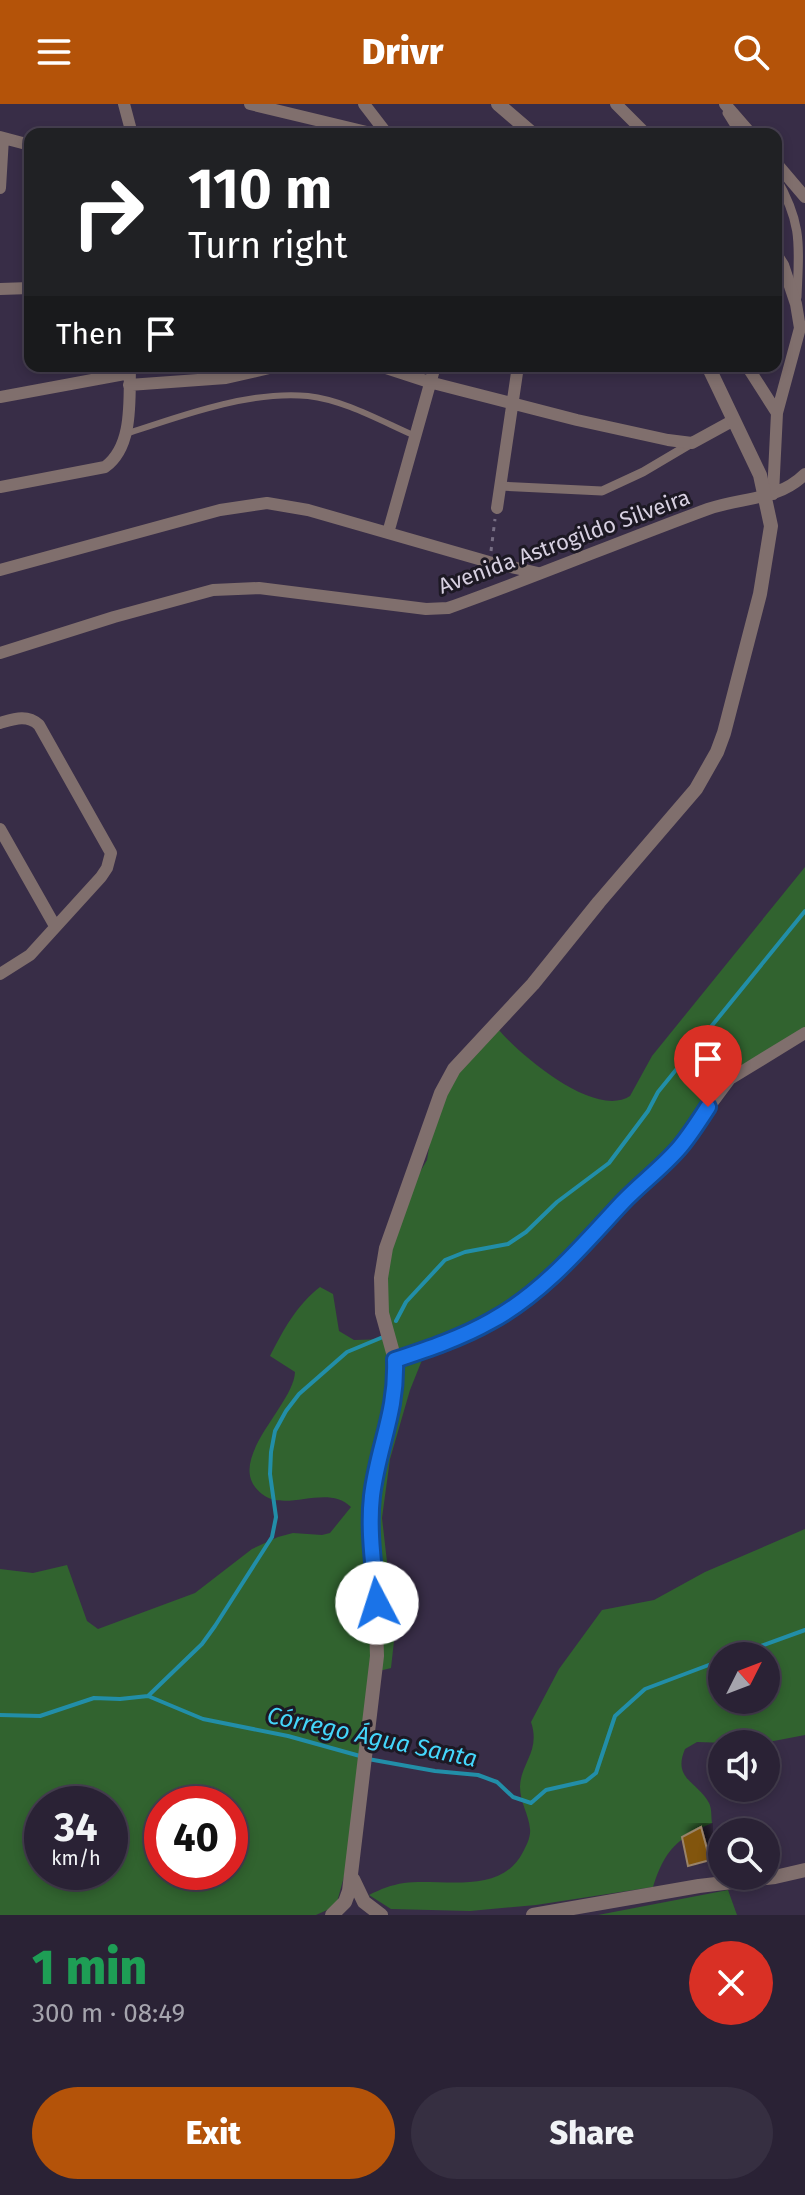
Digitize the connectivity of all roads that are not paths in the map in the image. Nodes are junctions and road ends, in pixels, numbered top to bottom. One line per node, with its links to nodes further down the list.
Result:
1 (124, 104): 7 (street)
2 (250, 104): 8 (street)
3 (364, 104): 9 (street)
4 (498, 104): 10 (street)
5 (616, 104): 11 (street)
6 (724, 104): 12 (street); 13 (street)
7 (130, 128)
8 (350, 128)
9 (382, 128)
10 (526, 128)
11 (640, 128)
12 (737, 128)
13 (746, 128)
14 (1, 138): 15 (street); 17 (street)
15 (24, 144)
16 (782, 170): 19 (street)
17 (0, 188)
18 (782, 188): 23 (street)
19 (805, 197)
20 (782, 263): 23 (street)
21 (24, 288): 22 (street)
22 (0, 289)
23 (796, 304): 34 (street)
24 (252, 372): 30 (street)
25 (398, 372): 31 (street)
26 (433, 372): 31 (street)
27 (517, 372): 33 (street)
28 (711, 372): 35 (street)
29 (751, 372): 34 (street)
30 (130, 375): 32 (street); 36 (street)
31 (429, 382): 33 (street); 37 (street)
32 (0, 397)
33 (511, 402): 38 (street); 40 (street)
34 (777, 413): 42 (street)
35 (734, 420): 38 (street); 42 (street)
36 (126, 434): 37 (lane); 41 (street)
37 (413, 435): 44 (street)
38 (692, 443): 40 (street)
39 (805, 474): 42 (street)
40 (500, 486): 43 (street)
41 (0, 487)
42 (770, 495): 46 (street, Avenida Astrogildo Silveira); 53 (street)
43 (497, 508)
44 (388, 533): 45 (street); 46 (street)
45 (0, 570)
46 (538, 573): 47 (street, Avenida Astrogildo Silveira)
47 (0, 653)
48 (6, 721): 50 (street)
49 (0, 829): 50 (street)
50 (55, 926): 51 (street)
51 (0, 974)
52 (805, 1033): 53 (street)
53 (395, 1360): 55 (street)
54 (805, 1870): 58 (street)
55 (352, 1875): 56 (street); 57 (street)
56 (332, 1915)
57 (381, 1915)
58 (533, 1915)

